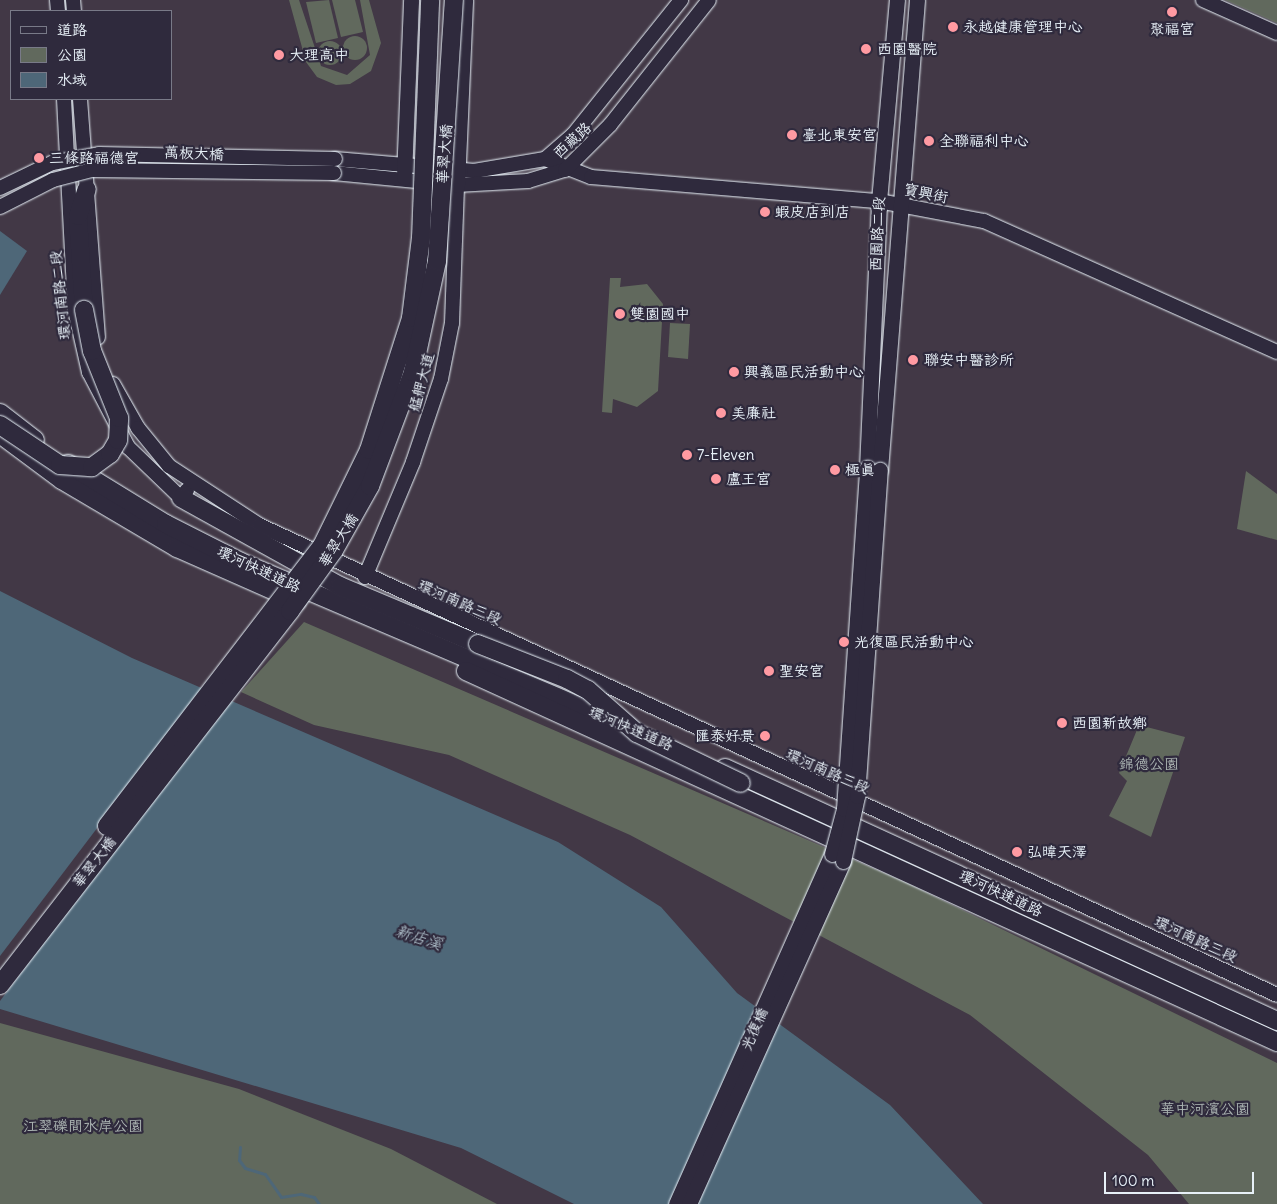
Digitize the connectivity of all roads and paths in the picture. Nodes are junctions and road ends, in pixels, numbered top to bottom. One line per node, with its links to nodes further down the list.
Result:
1 (411, 0): 15 (main road)
2 (430, 0): 35 (highway, 華翠大橋, bridge)
3 (454, 0): 36 (highway, 華翠大橋, bridge)
4 (465, 0): 18 (main road)
5 (681, 0): 14 (street, 西藏路)
6 (709, 0): 16 (street, 西藏路)
7 (897, 0): 21 (main road, 西園路二段)
8 (917, 0): 22 (main road, 西園路二段)
9 (1203, 0): 10 (street)
10 (1277, 33)
11 (64, 100): 26 (street, 環河南路二段)
12 (80, 100): 20 (street, 環河南路二段)
13 (335, 159): 15 (street, 西藏路); 19 (street, 萬板大橋, bridge)
14 (545, 159): 16 (street, 寶興街); 18 (street, 西藏路)
15 (404, 170): 17 (street, 西藏路); 18 (street, 西藏路)
16 (565, 170): 18 (street, 西藏路); 21 (street, 寶興街)
17 (334, 173): 23 (street, 萬板大橋, bridge)
18 (457, 178): 32 (street, 艋舺大道)
19 (0, 188)
20 (87, 189): 25 (street, 環河南路二段); 28 (highway, bridge)
21 (879, 201): 22 (street, 寶興街); 30 (main road, 西園路二段)
22 (904, 204): 24 (street, 寶興街); 30 (main road, 西園路二段)
23 (0, 207)
24 (1277, 352)
25 (105, 366): 26 (street); 31 (street, 環河南路二段)
26 (89, 372): 31 (street, 環河南路二段)
27 (0, 412): 38 (highway, 環河快速道路)
28 (0, 425)
29 (0, 433): 34 (highway, 環河快速道路)
30 (876, 466): 33 (main road, bridge)
31 (187, 491): 32 (street, 環河南路二段); 34 (highway, bridge)
32 (365, 577): 37 (street, 環河南路三段)
33 (837, 857): 40 (main road, 光復橋); 41 (main road, 光復橋)
34 (920, 875): 39 (highway, 環河快速道路)
35 (0, 968)
36 (0, 986)
37 (1277, 995)
38 (1277, 1021)
39 (1277, 1042)
40 (676, 1204)
41 (689, 1204)

